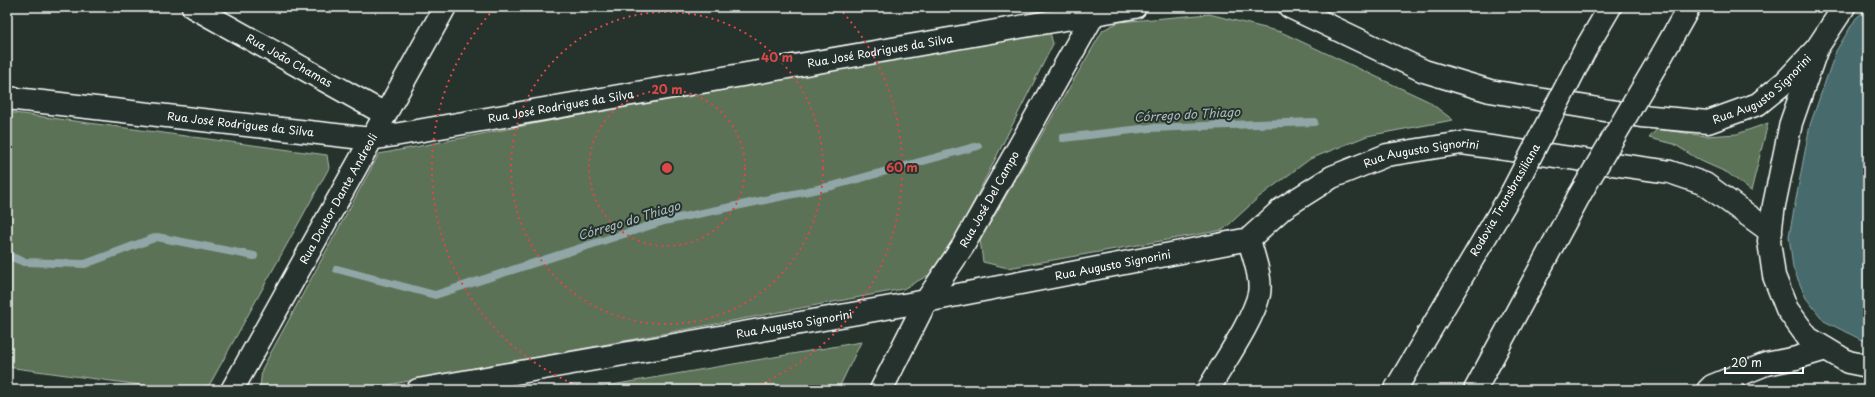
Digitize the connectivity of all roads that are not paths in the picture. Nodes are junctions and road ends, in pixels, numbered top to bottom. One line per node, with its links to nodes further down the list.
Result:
1 (193, 7): 11 (main road, Rua João Chamas)
2 (445, 7): 11 (main road, Rua Doutor Dante Andreoli)
3 (1135, 7): 8 (main road, Rua José Rodrigues da Silva)
4 (1290, 7): 9 (main road, Rua Augusto Signorini)
5 (1610, 7): 22 (main road, Rodovia Transbrasiliana, bridge)
6 (1689, 7): 23 (main road, bridge)
7 (1844, 7): 9 (main road)
8 (1096, 11): 12 (main road, Rua José Rodrigues da Silva); 15 (main road, Rua José Del Campo)
9 (1817, 48): 13 (main road)
10 (7, 98): 12 (main road, Rua José Rodrigues da Silva)
11 (385, 114): 12 (main road, Rua Doutor Dante Andreoli)
12 (371, 140): 18 (main road, Rua Doutor Dante Andreoli)
13 (1771, 232): 14 (main road, Rua Augusto Signorini); 16 (main road)
14 (1249, 239): 15 (main road, Rua Augusto Signorini); 21 (main road)
15 (926, 301): 19 (main road, Rua Augusto Signorini); 20 (main road, Rua José Del Campo)
16 (1826, 349): 17 (main road); 24 (main road)
17 (1868, 366)
18 (232, 390)
19 (418, 390)
20 (881, 390)
21 (1208, 390)
22 (1395, 390)
23 (1475, 390)
24 (1708, 390)

